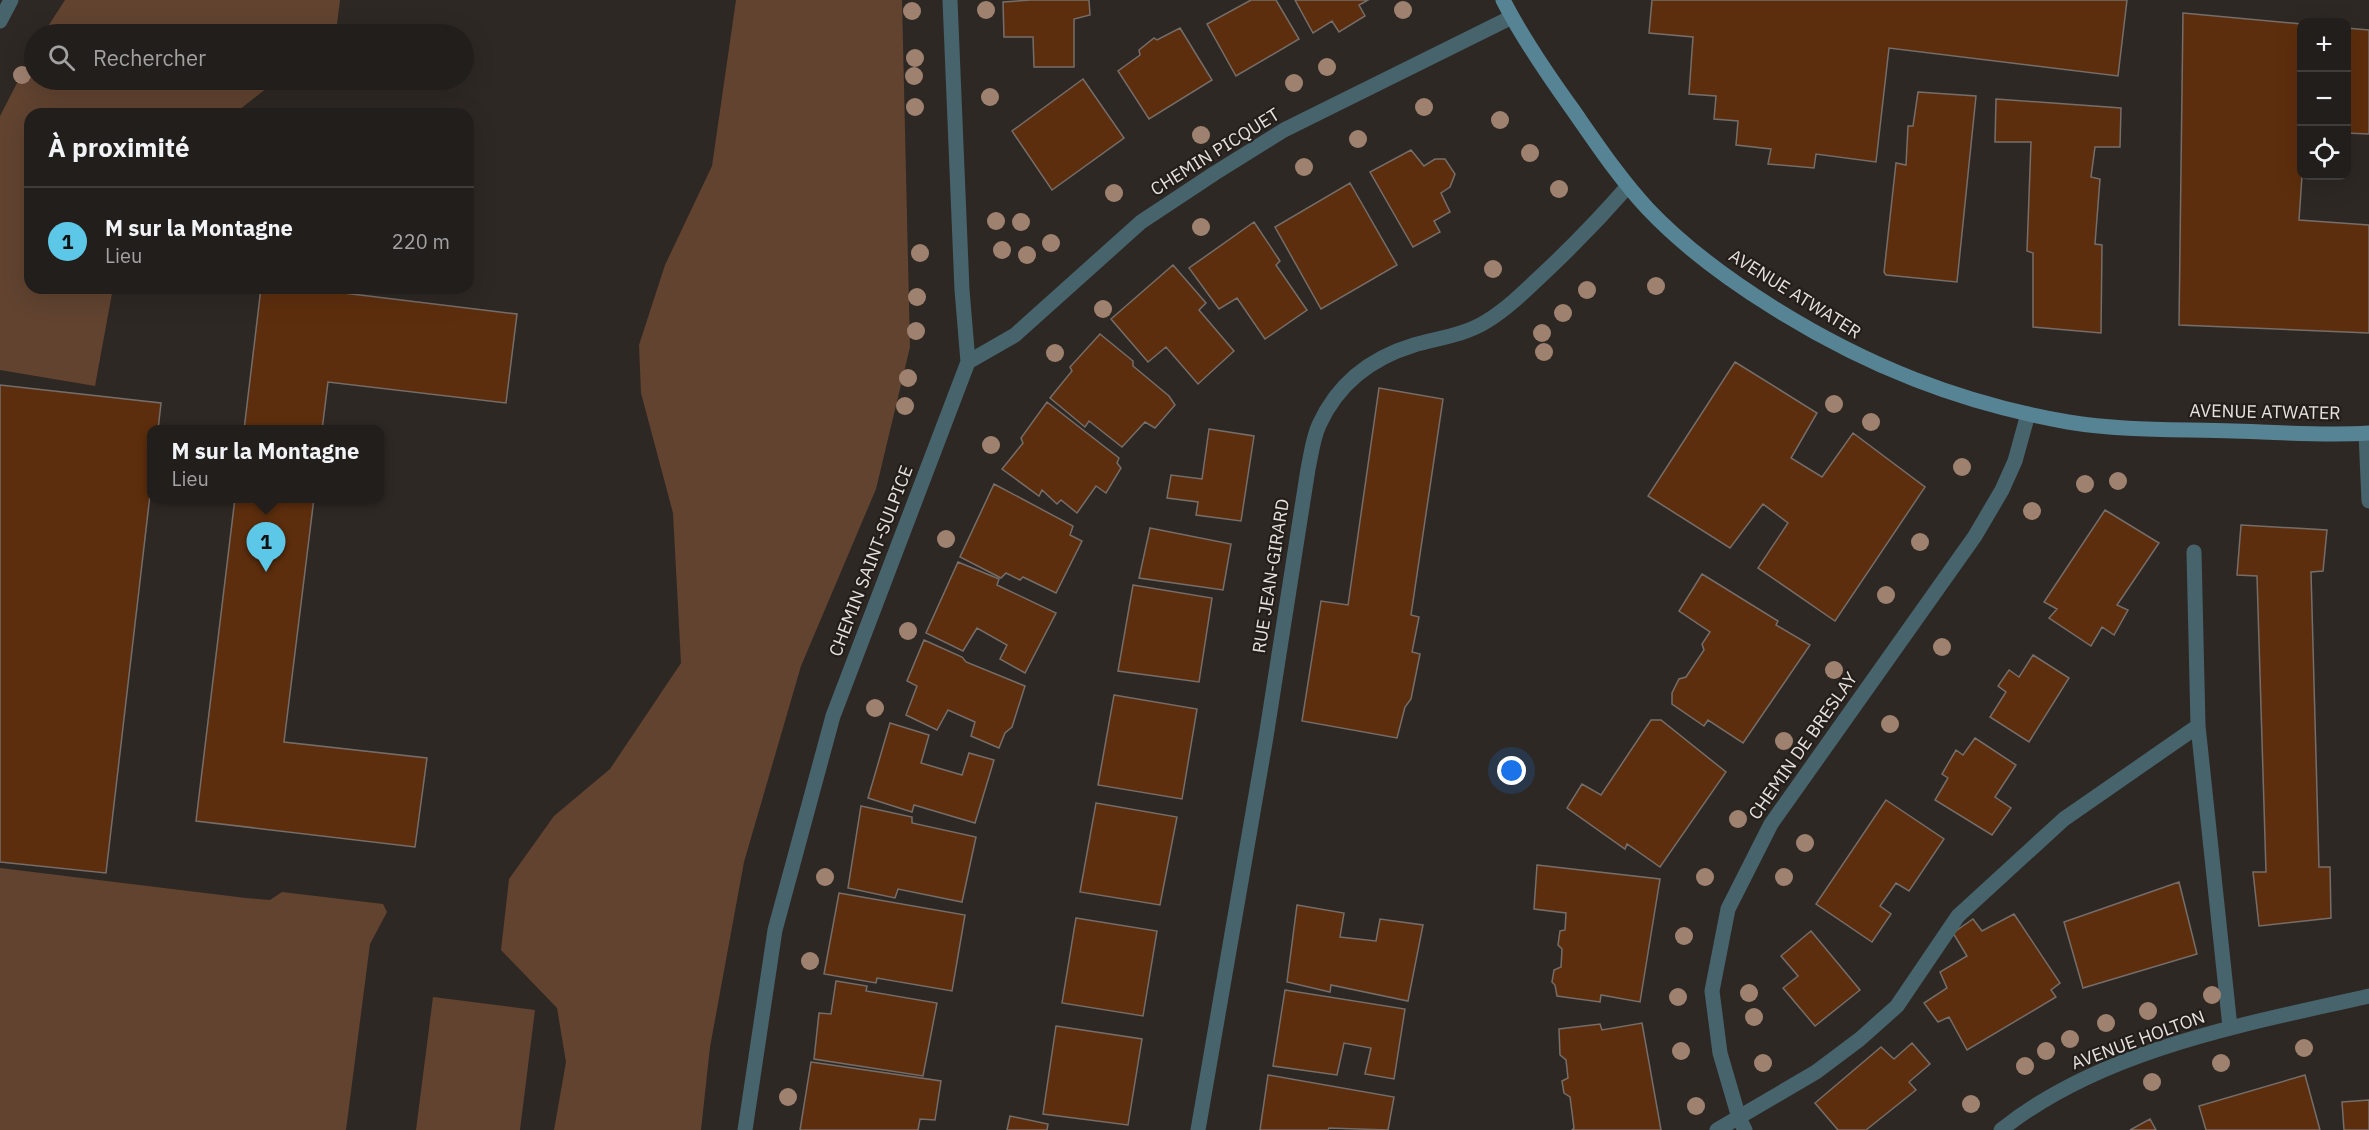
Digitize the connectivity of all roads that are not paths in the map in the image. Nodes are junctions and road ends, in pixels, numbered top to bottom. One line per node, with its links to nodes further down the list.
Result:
1 (11, 0): 5 (street)
2 (950, 0): 7 (street, CHEMIN SAINT-SULPICE)
3 (1503, 0): 4 (main road, AVENUE ATWATER)
4 (1512, 17): 6 (main road, AVENUE ATWATER); 7 (street, CHEMIN PICQUET)
5 (0, 21)
6 (1628, 186): 8 (main road, AVENUE ATWATER); 17 (street, RUE JEAN-GIRARD)
7 (968, 362): 16 (street, CHEMIN SAINT-SULPICE)
8 (2028, 414): 9 (main road, AVENUE ATWATER); 15 (street, CHEMIN DE BRESLAY)
9 (2368, 434): 10 (street)
10 (2369, 501)
11 (2194, 552): 12 (street)
12 (2198, 726): 14 (street); 15 (street)
13 (2369, 996): 14 (street, AVENUE HOLTON)
14 (2230, 1027): 19 (street, AVENUE HOLTON)
15 (1742, 1124): 18 (street)
16 (745, 1130)
17 (1198, 1130)
18 (1717, 1130)
19 (2001, 1130)

